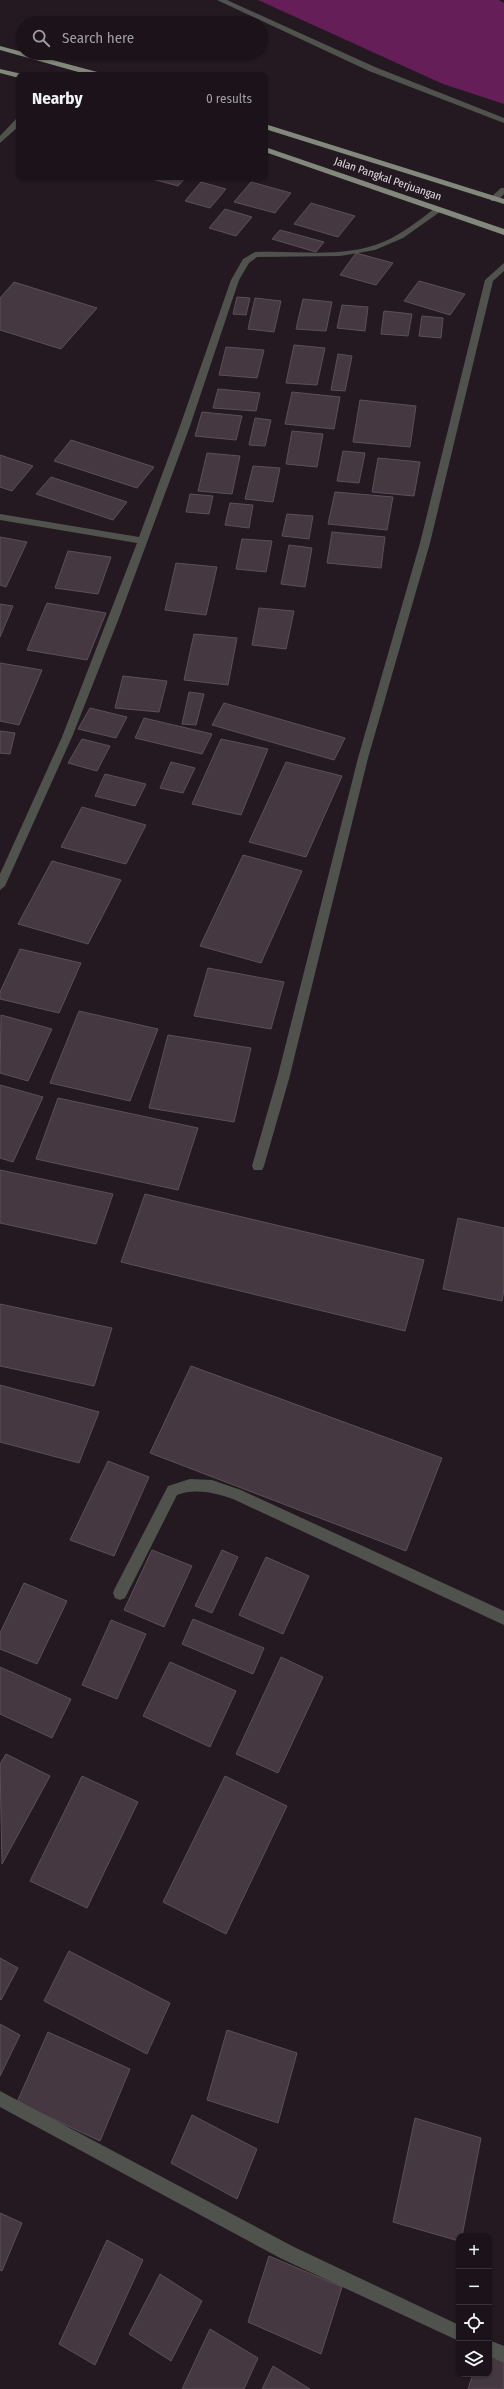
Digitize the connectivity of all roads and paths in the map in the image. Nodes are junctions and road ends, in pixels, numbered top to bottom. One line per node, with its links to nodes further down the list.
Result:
1 (221, 0): 2 (street)
2 (256, 16)
3 (268, 21): 10 (street)
4 (0, 48): 5 (main road)
5 (16, 52)
6 (44, 60): 8 (main road)
7 (0, 71): 9 (main road)
8 (87, 72)
9 (16, 75)
10 (504, 122)
11 (16, 124): 13 (street)
12 (268, 127): 16 (main road, Jalan Pangkal Perjuangan)
13 (0, 141)
14 (268, 150): 18 (main road, Jalan Pangkal Perjuangan)
15 (504, 190): 16 (street)
16 (494, 199): 17 (main road, Jalan Pangkal Perjuangan)
17 (504, 202)
18 (440, 209): 19 (main road, Jalan Pangkal Perjuangan); 22 (street)
19 (504, 232)
20 (504, 266): 24 (street)
21 (0, 517): 22 (street)
22 (143, 541): 23 (street)
23 (1, 882)
24 (258, 1166)
25 (120, 1593): 26 (street)
26 (504, 1618)
27 (0, 2100): 28 (street)
28 (456, 2332)
29 (492, 2349): 30 (street)
30 (504, 2355)

